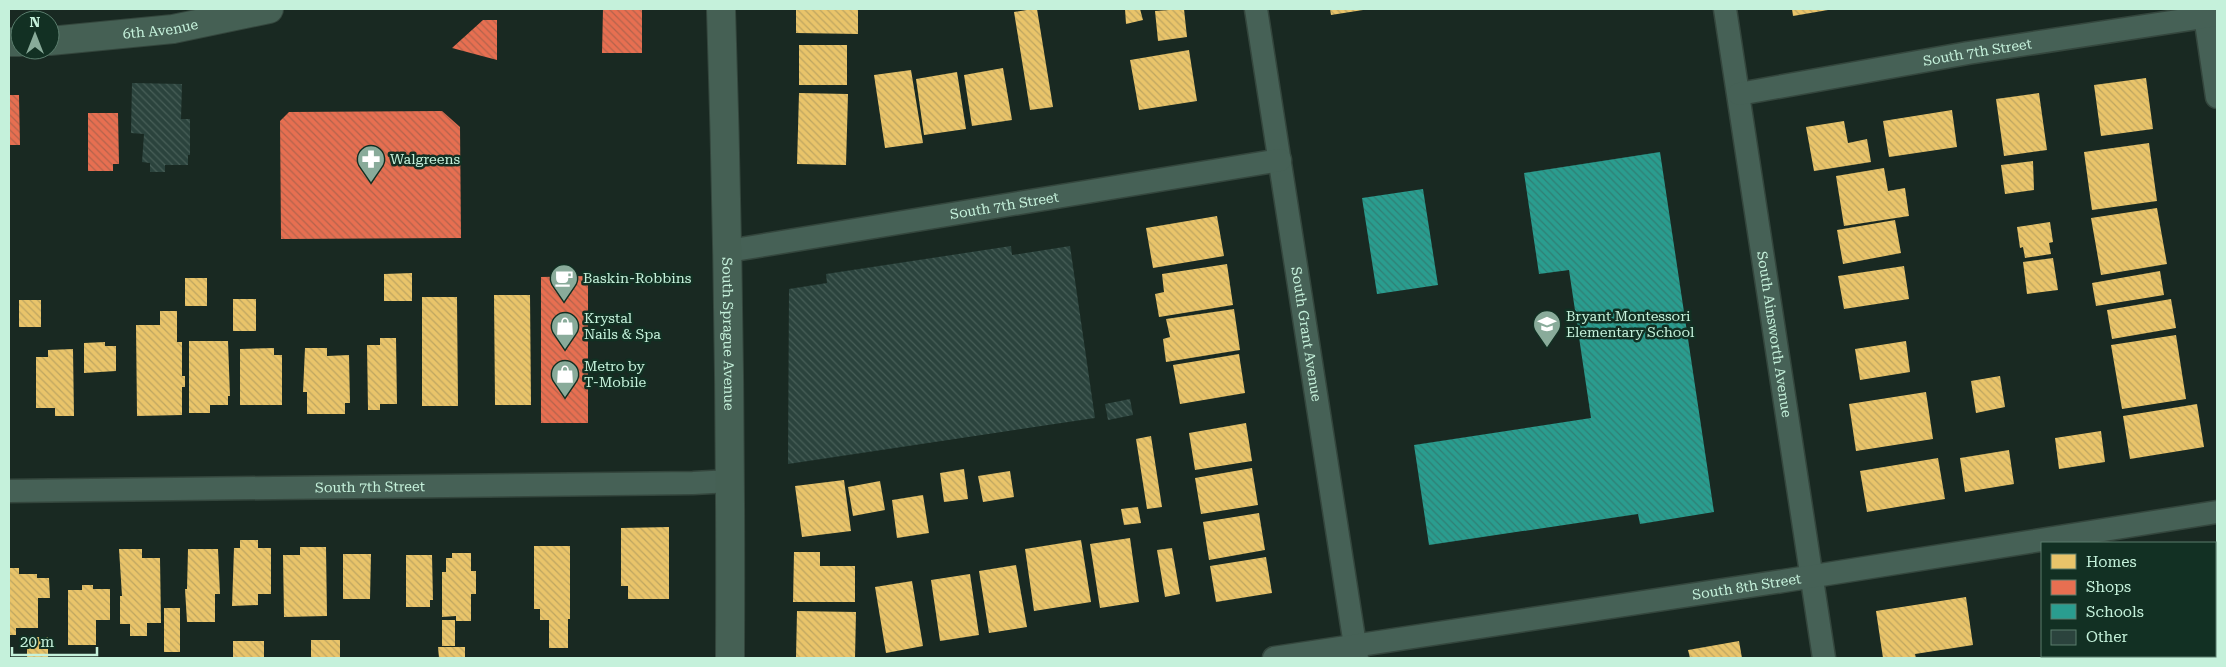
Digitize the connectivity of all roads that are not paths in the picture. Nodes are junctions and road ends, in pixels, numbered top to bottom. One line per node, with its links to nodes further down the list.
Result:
1 (269, 9): 6 (main road, 6th Avenue)
2 (721, 9): 10 (main road, South Sprague Avenue)
3 (1256, 9): 9 (street, South Grant Avenue)
4 (1725, 9): 7 (street, South Ainsworth Avenue)
5 (2209, 13): 7 (street, South 7th Street); 8 (street)
6 (60, 40)
7 (1739, 94): 14 (street, South Ainsworth Avenue)
8 (2217, 97)
9 (1280, 160): 10 (street, South 7th Street); 15 (street, South Grant Avenue)
10 (728, 250): 11 (main road, South Sprague Avenue)
11 (731, 481): 12 (street, South 7th Street); 16 (main road, South Sprague Avenue)
12 (9, 491)
13 (2217, 512): 14 (street, South 8th Street)
14 (1810, 577): 15 (street, South 8th Street); 18 (street, South Ainsworth Avenue)
15 (1356, 652): 17 (street, South 8th Street)
16 (730, 658)
17 (1274, 658)
18 (1824, 658)

